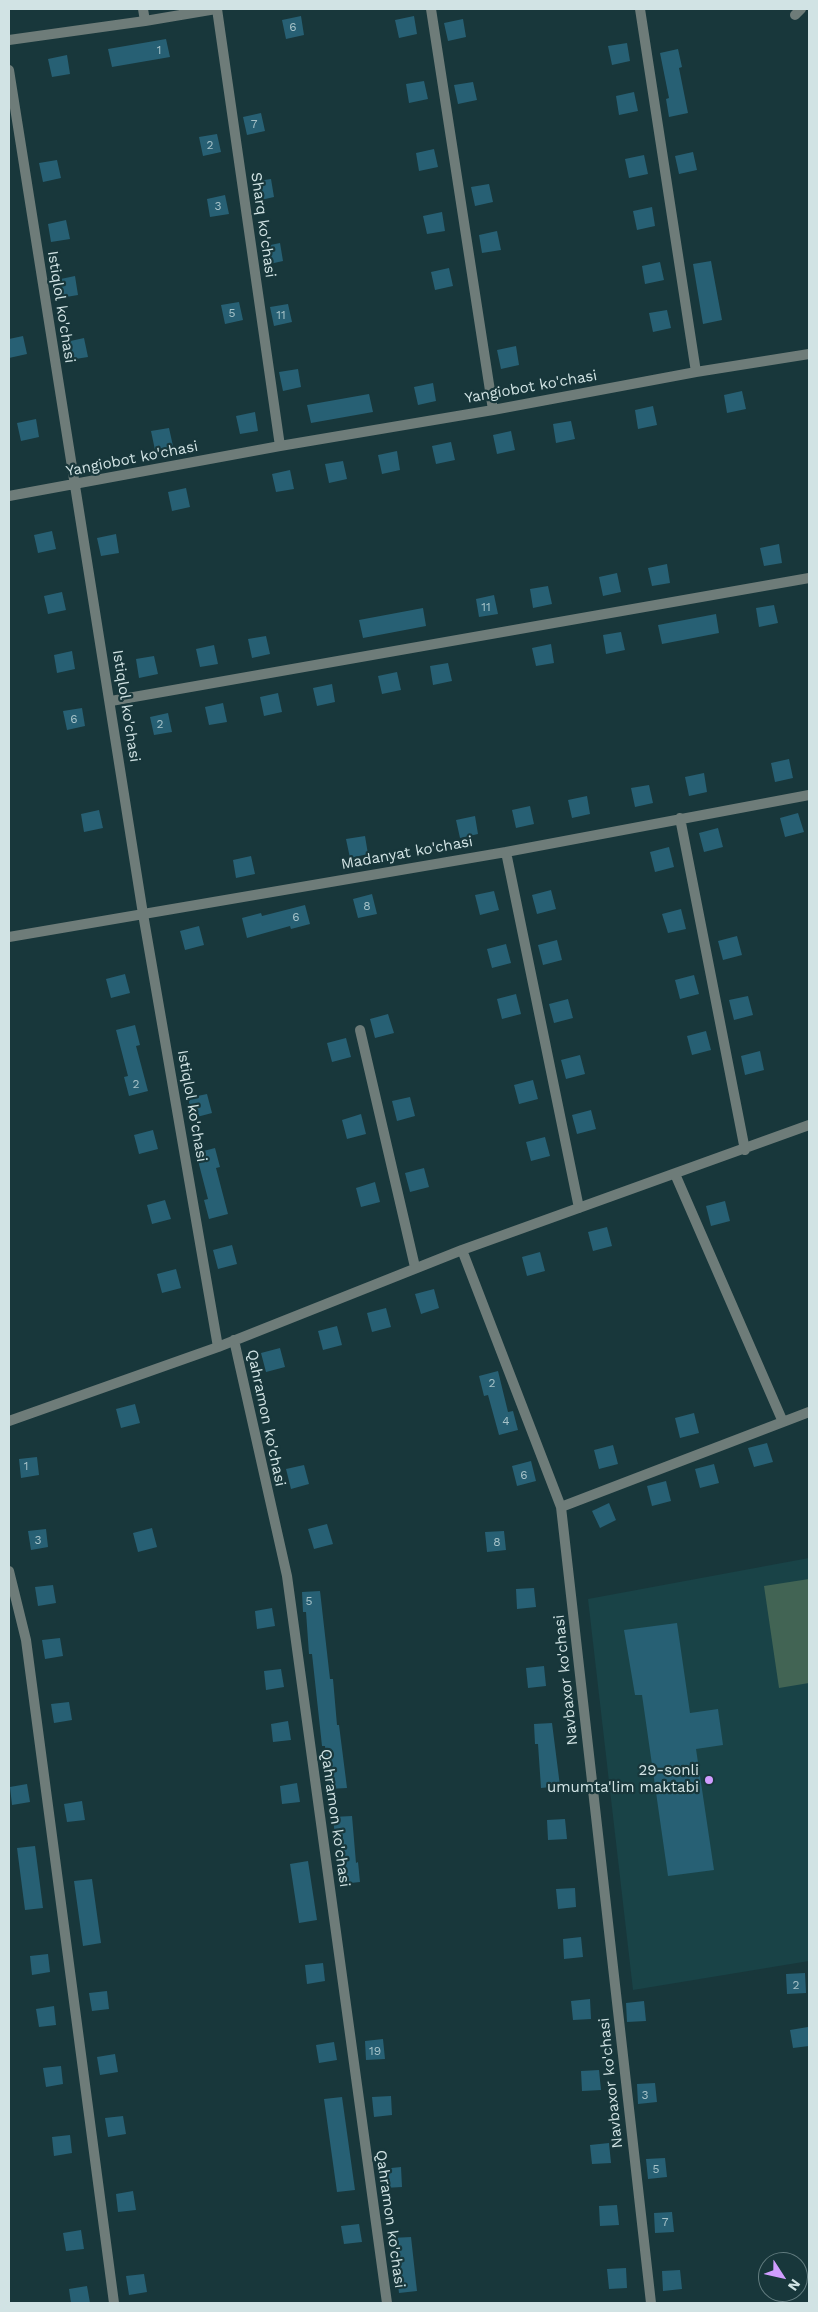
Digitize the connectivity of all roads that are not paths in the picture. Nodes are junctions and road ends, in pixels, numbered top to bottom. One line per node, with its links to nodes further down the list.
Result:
1 (143, 9): 5 (street)
2 (216, 9): 5 (street); 11 (street, Sharq ko'chasi)
3 (431, 9): 10 (street)
4 (640, 9): 9 (street)
5 (145, 21): 6 (street)
6 (9, 40)
7 (9, 70): 12 (street, Istiqlol ko'chasi)
8 (809, 354): 9 (street, Yangiobot ko'chasi)
9 (696, 372): 10 (street, Yangiobot ko'chasi)
10 (493, 410): 11 (street, Yangiobot ko'chasi)
11 (280, 446): 12 (street, Yangiobot ko'chasi)
12 (75, 485): 13 (street, Yangiobot ko'chasi); 15 (street, Istiqlol ko'chasi)
13 (9, 496)
14 (809, 578): 15 (street)
15 (111, 701): 19 (street, Istiqlol ko'chasi)
16 (809, 795): 17 (street, Madanyat ko'chasi)
17 (680, 818): 18 (street, Madanyat ko'chasi); 23 (street)
18 (506, 852): 19 (street, Madanyat ko'chasi); 25 (street)
19 (143, 914): 20 (street, Madanyat ko'chasi); 29 (street, Istiqlol ko'chasi)
20 (9, 937)
21 (360, 1030): 27 (street)
22 (809, 1125): 23 (street)
23 (745, 1150): 24 (street)
24 (674, 1174): 25 (street); 32 (street)
25 (579, 1208): 26 (street)
26 (462, 1250): 27 (street); 33 (street, Navbaxor ko'chasi)
27 (415, 1267): 28 (street)
28 (234, 1340): 29 (street); 36 (street, Qahramon ko'chasi)
29 (218, 1347): 31 (street)
30 (809, 1412): 32 (street)
31 (9, 1421)
32 (783, 1422): 33 (street)
33 (561, 1507): 37 (street, Navbaxor ko'chasi)
34 (9, 1571): 35 (street)
35 (114, 2303)
36 (387, 2303)
37 (650, 2303)

